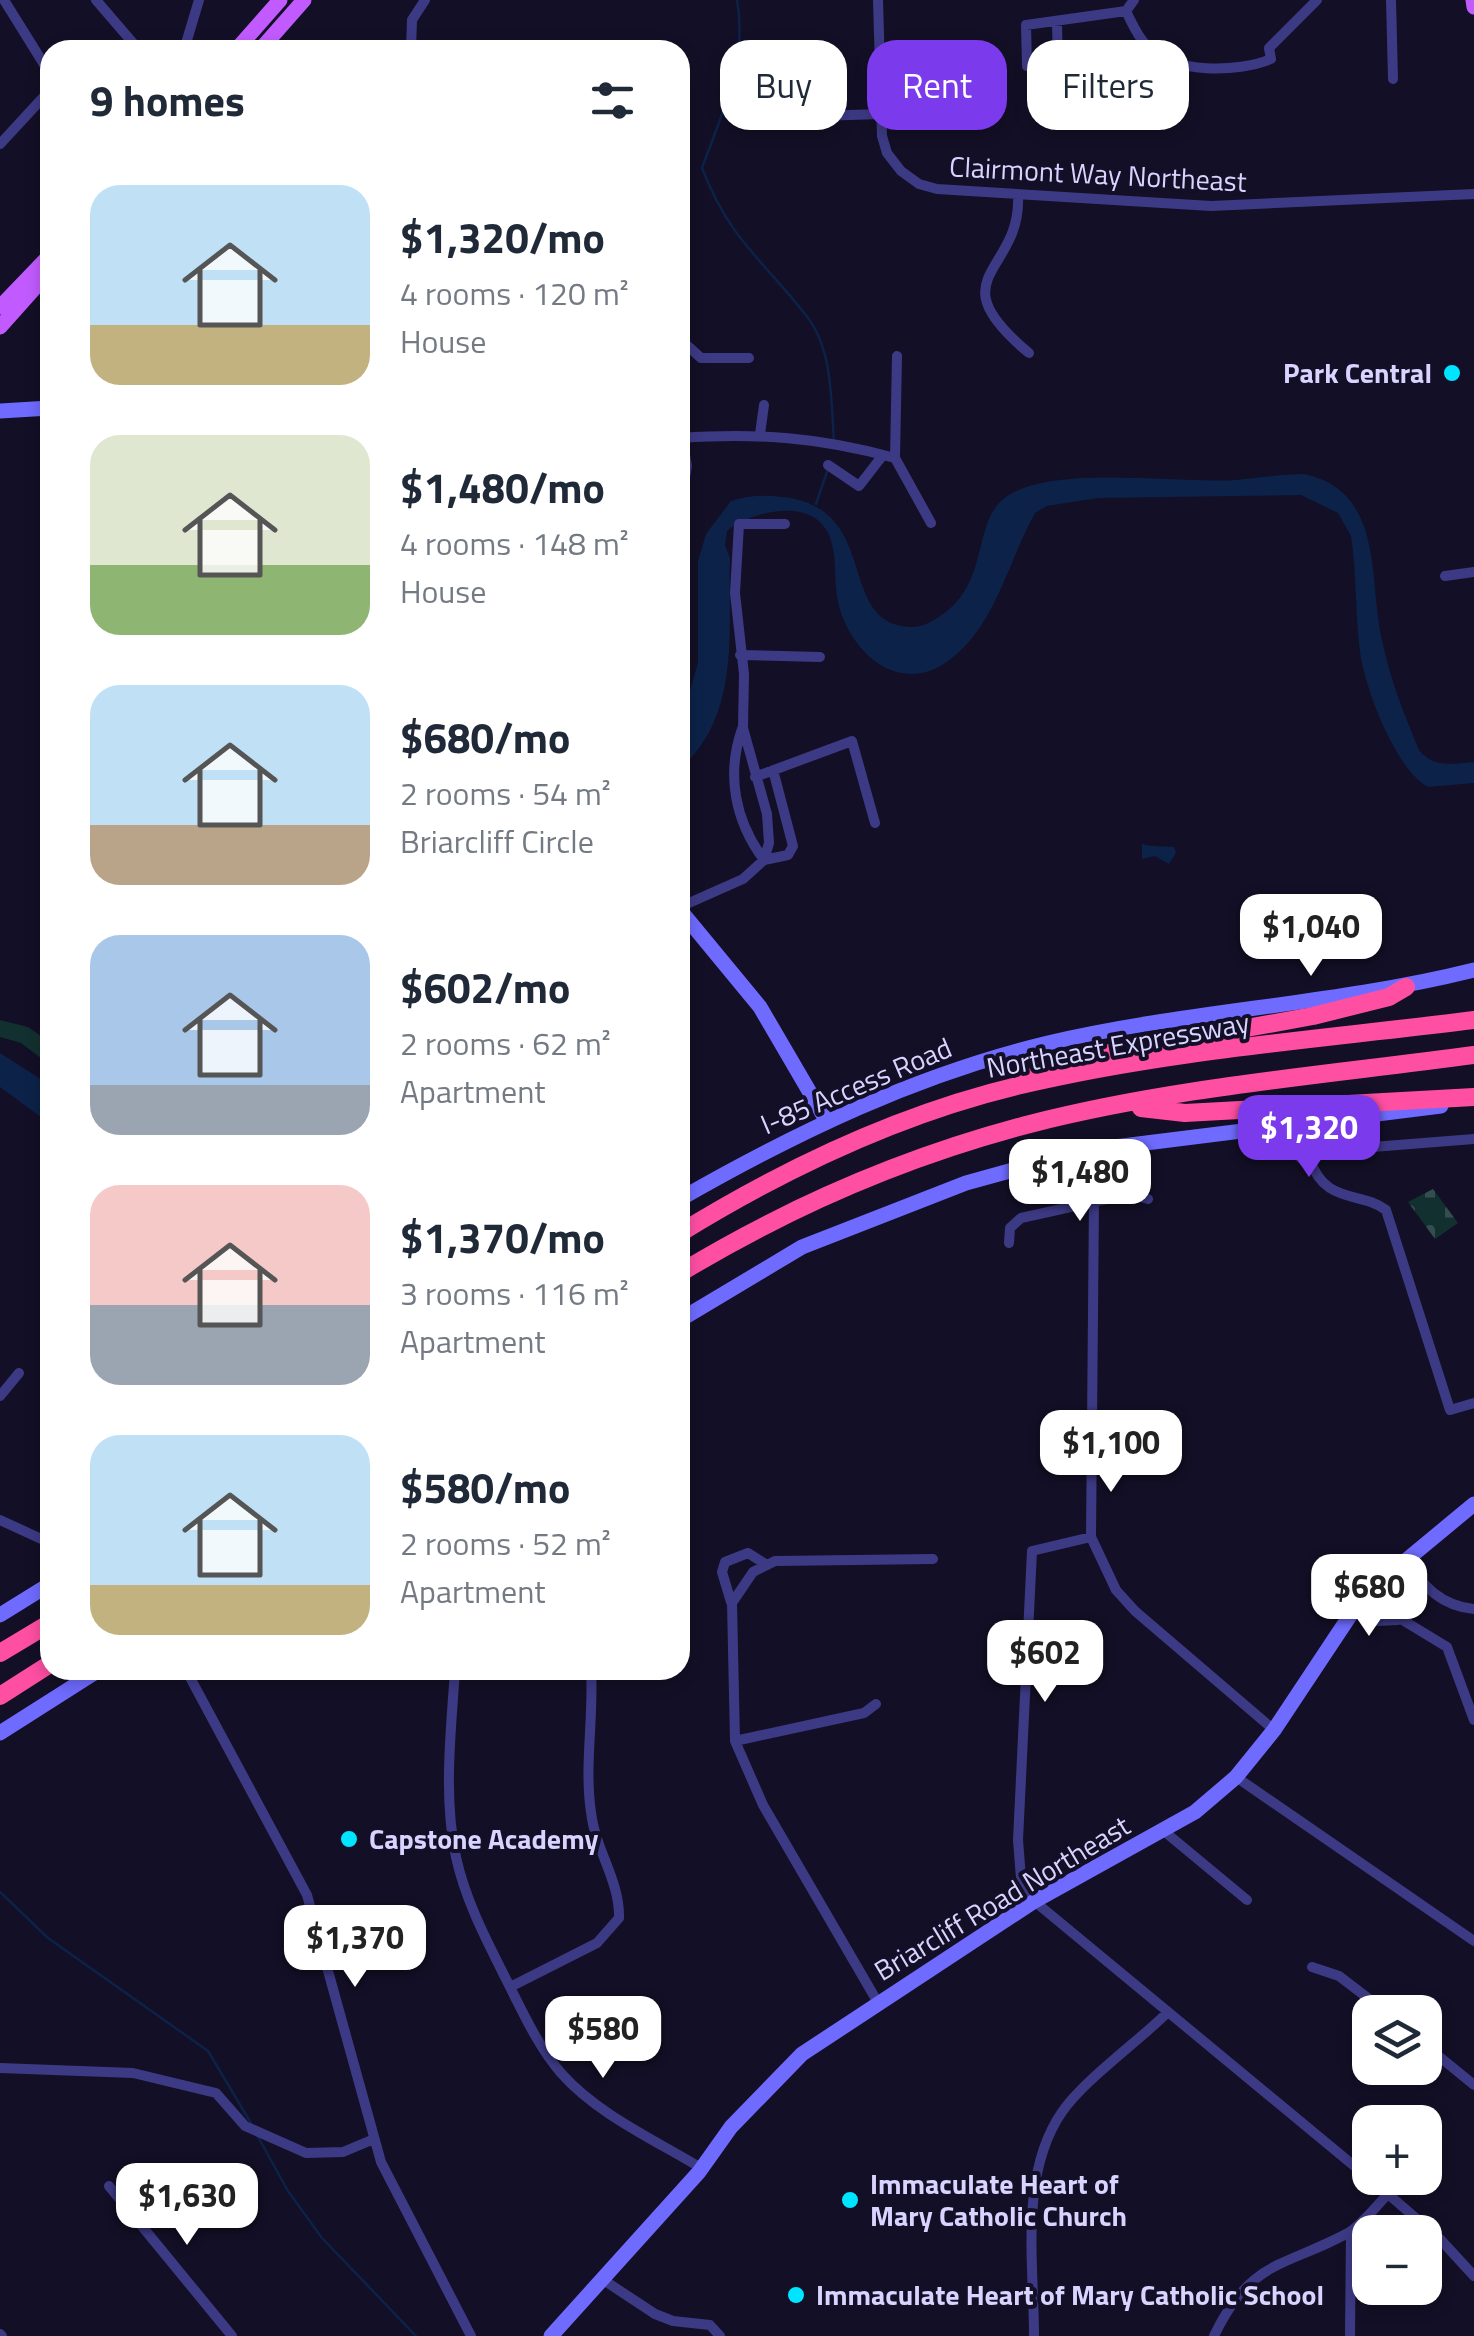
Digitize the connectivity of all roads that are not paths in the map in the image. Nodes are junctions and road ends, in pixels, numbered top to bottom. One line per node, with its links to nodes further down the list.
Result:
1 (96, 0): 13 (street)
2 (199, 0): 14 (street)
3 (280, 0): 15 (main road)
4 (304, 0): 16 (main road)
5 (425, 0): 17 (street)
6 (878, 0): 18 (street, Clairmont Way Northeast)
7 (1134, 0): 11 (street)
8 (1317, 0): 11 (street)
9 (1391, 0): 20 (street)
10 (4, 3): 19 (street)
11 (1126, 11): 12 (street)
12 (1056, 24): 12 (street)
13 (130, 40)
14 (187, 40)
15 (245, 40)
16 (269, 40)
17 (411, 40)
18 (879, 40)
19 (40, 59)
20 (1392, 79)
21 (40, 101): 23 (street)
22 (883, 130): 25 (street, Clairmont Way Northeast)
23 (0, 144)
24 (1474, 194): 25 (street, Clairmont Way Northeast)
25 (1018, 195): 31 (street)
26 (40, 265): 28 (main road)
27 (40, 282): 29 (main road)
28 (0, 307)
29 (0, 327)
30 (690, 348): 33 (street)
31 (1029, 353)
32 (897, 356): 39 (street)
33 (749, 358)
34 (764, 405): 37 (street)
35 (40, 409): 36 (main road)
36 (0, 411)
37 (760, 434): 38 (street); 39 (street)
38 (690, 438)
39 (889, 456): 40 (street); 41 (street)
40 (828, 465)
41 (931, 523)
42 (785, 524): 45 (street)
43 (1474, 572): 44 (street)
44 (1445, 576)
45 (740, 655): 46 (street); 47 (street)
46 (820, 657)
47 (743, 728): 49 (street); 51 (street)
48 (773, 770): 49 (street); 50 (street); 51 (street)
49 (756, 777): 51 (street)
50 (875, 824)
51 (764, 860): 52 (street)
52 (690, 903)
53 (690, 920): 61 (main road)
54 (1474, 970): 55 (main road, I-85 Access Road)
55 (1406, 987): 58 (highway); 61 (main road, I-85 Access Road)
56 (1474, 1020): 58 (highway, Northeast Expressway)
57 (1474, 1054): 60 (highway)
58 (1020, 1085): 70 (highway, Northeast Expressway)
59 (1474, 1099): 60 (highway); 62 (main road)
60 (1116, 1106): 72 (highway)
61 (826, 1120): 67 (main road, I-85 Access Road)
62 (1310, 1122): 63 (main road); 65 (street)
63 (1262, 1127): 65 (street); 73 (main road)
64 (1474, 1139): 66 (street)
65 (1293, 1142): 66 (street)
66 (1310, 1159): 76 (street)
67 (690, 1194)
68 (1148, 1199): 69 (street)
69 (1094, 1200): 71 (street); 79 (street)
70 (690, 1228)
71 (1010, 1244)
72 (690, 1267)
73 (690, 1314)
74 (19, 1373): 75 (street)
75 (0, 1396)
76 (1474, 1403)
77 (1474, 1504): 81 (main road, Briarcliff Road Northeast)
78 (0, 1520): 80 (street)
79 (1091, 1537): 99 (street); 105 (street)
80 (40, 1538)
81 (1402, 1558): 85 (main road, Briarcliff Road Northeast); 87 (street)
82 (933, 1559): 83 (street)
83 (767, 1565): 86 (street); 86 (street)
84 (40, 1590): 88 (main road)
85 (1358, 1602): 98 (street); 99 (main road, Briarcliff Road Northeast)
86 (732, 1603): 101 (street)
87 (1474, 1609)
88 (0, 1615)
89 (40, 1629): 90 (highway)
90 (0, 1654)
91 (40, 1670): 96 (highway)
92 (83, 1680): 100 (main road)
93 (191, 1680): 115 (street)
94 (454, 1680): 108 (street)
95 (591, 1680): 108 (street)
96 (0, 1696)
97 (876, 1704): 101 (street)
98 (1474, 1720)
99 (1274, 1730): 102 (main road, Briarcliff Road Northeast)
100 (0, 1733)
101 (735, 1741): 110 (street)
102 (1236, 1777): 103 (main road, Briarcliff Road Northeast); 106 (street)
103 (1164, 1832): 104 (street); 105 (main road, Briarcliff Road Northeast)
104 (1247, 1900)
105 (1033, 1902): 110 (main road, Briarcliff Road Northeast); 111 (street)
106 (1474, 1941)
107 (1312, 1967): 109 (street)
108 (510, 1987): 117 (street)
109 (1365, 1995)
110 (876, 2001): 117 (main road, Briarcliff Road Northeast)
111 (1168, 2012): 116 (street); 128 (street)
112 (1442, 2059): 114 (street)
113 (0, 2068): 115 (street)
114 (1474, 2085)
115 (374, 2139): 126 (street)
116 (1352, 2164)
117 (702, 2168): 123 (main road, Briarcliff Road Northeast)
118 (109, 2186): 125 (street)
119 (1387, 2195): 121 (street)
120 (1389, 2195): 122 (street)
121 (1350, 2232): 129 (street); 130 (street)
122 (1474, 2276)
123 (605, 2280): 124 (street); 127 (main road, Briarcliff Road Northeast)
124 (719, 2335)
125 (232, 2336)
126 (471, 2336)
127 (552, 2336)
128 (1034, 2336)
129 (1214, 2336)
130 (1350, 2336)

